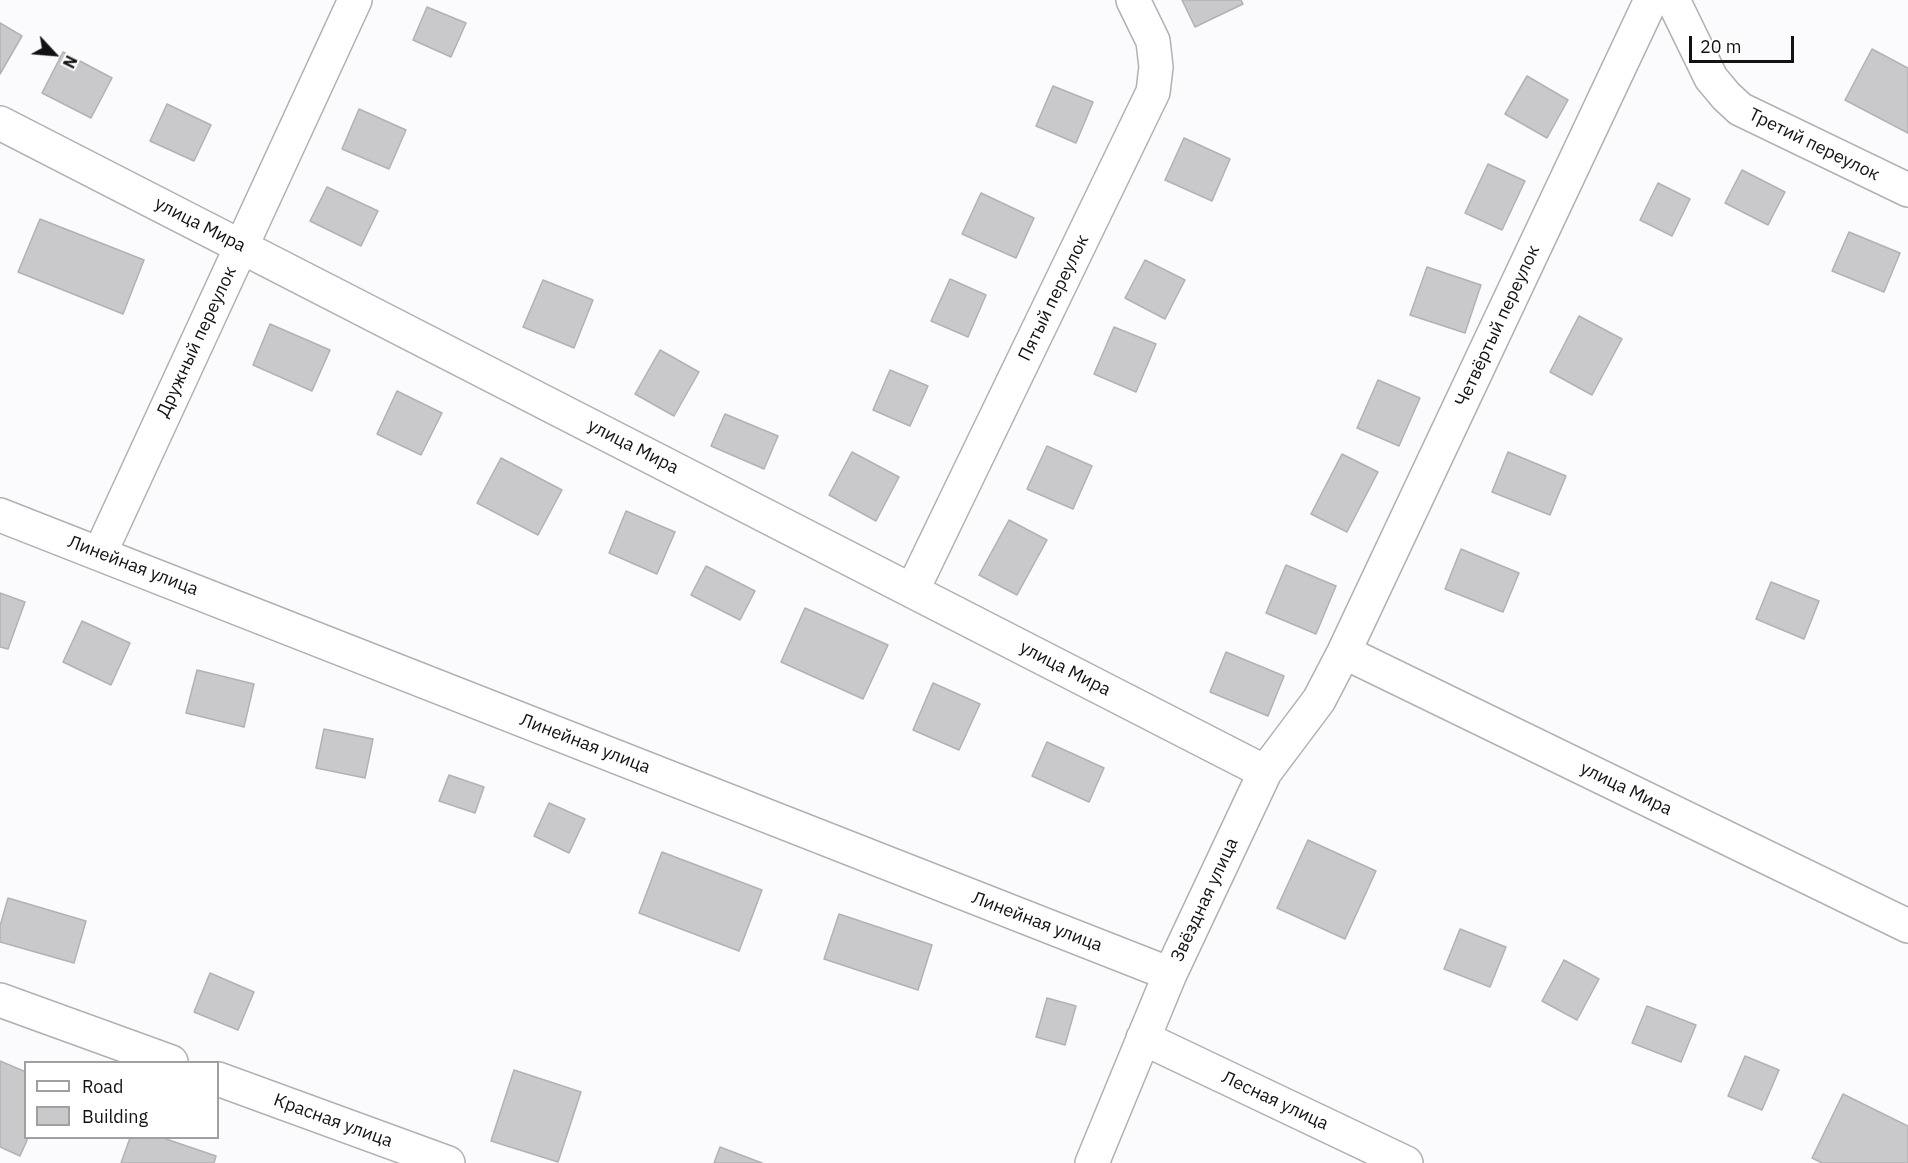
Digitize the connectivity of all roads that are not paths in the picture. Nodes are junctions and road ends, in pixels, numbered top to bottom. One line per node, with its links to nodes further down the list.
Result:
1 (356, 0): 7 (street, Дружный переулок)
2 (1133, 0): 10 (street, Пятый переулок)
3 (1652, 0): 11 (street, Четвёртый переулок)
4 (1673, 0): 6 (street, Третий переулок)
5 (0, 123): 7 (street, улица Мира)
6 (1908, 190)
7 (242, 246): 9 (street, Дружный переулок); 10 (street, улица Мира)
8 (0, 515): 9 (street, Линейная улица)
9 (100, 553): 14 (street, Линейная улица)
10 (912, 591): 12 (street, улица Мира)
11 (1344, 652): 12 (street, Звёздная улица); 13 (street, улица Мира)
12 (1265, 771): 14 (street, Звёздная улица)
13 (1908, 926)
14 (1170, 974): 16 (street, Звёздная улица)
15 (0, 1000): 17 (street)
16 (1143, 1038): 20 (street, Звёздная улица); 21 (street, Лесная улица)
17 (168, 1061)
18 (219, 1079): 19 (street, Красная улица)
19 (448, 1163)
20 (1092, 1163)
21 (1406, 1163)

